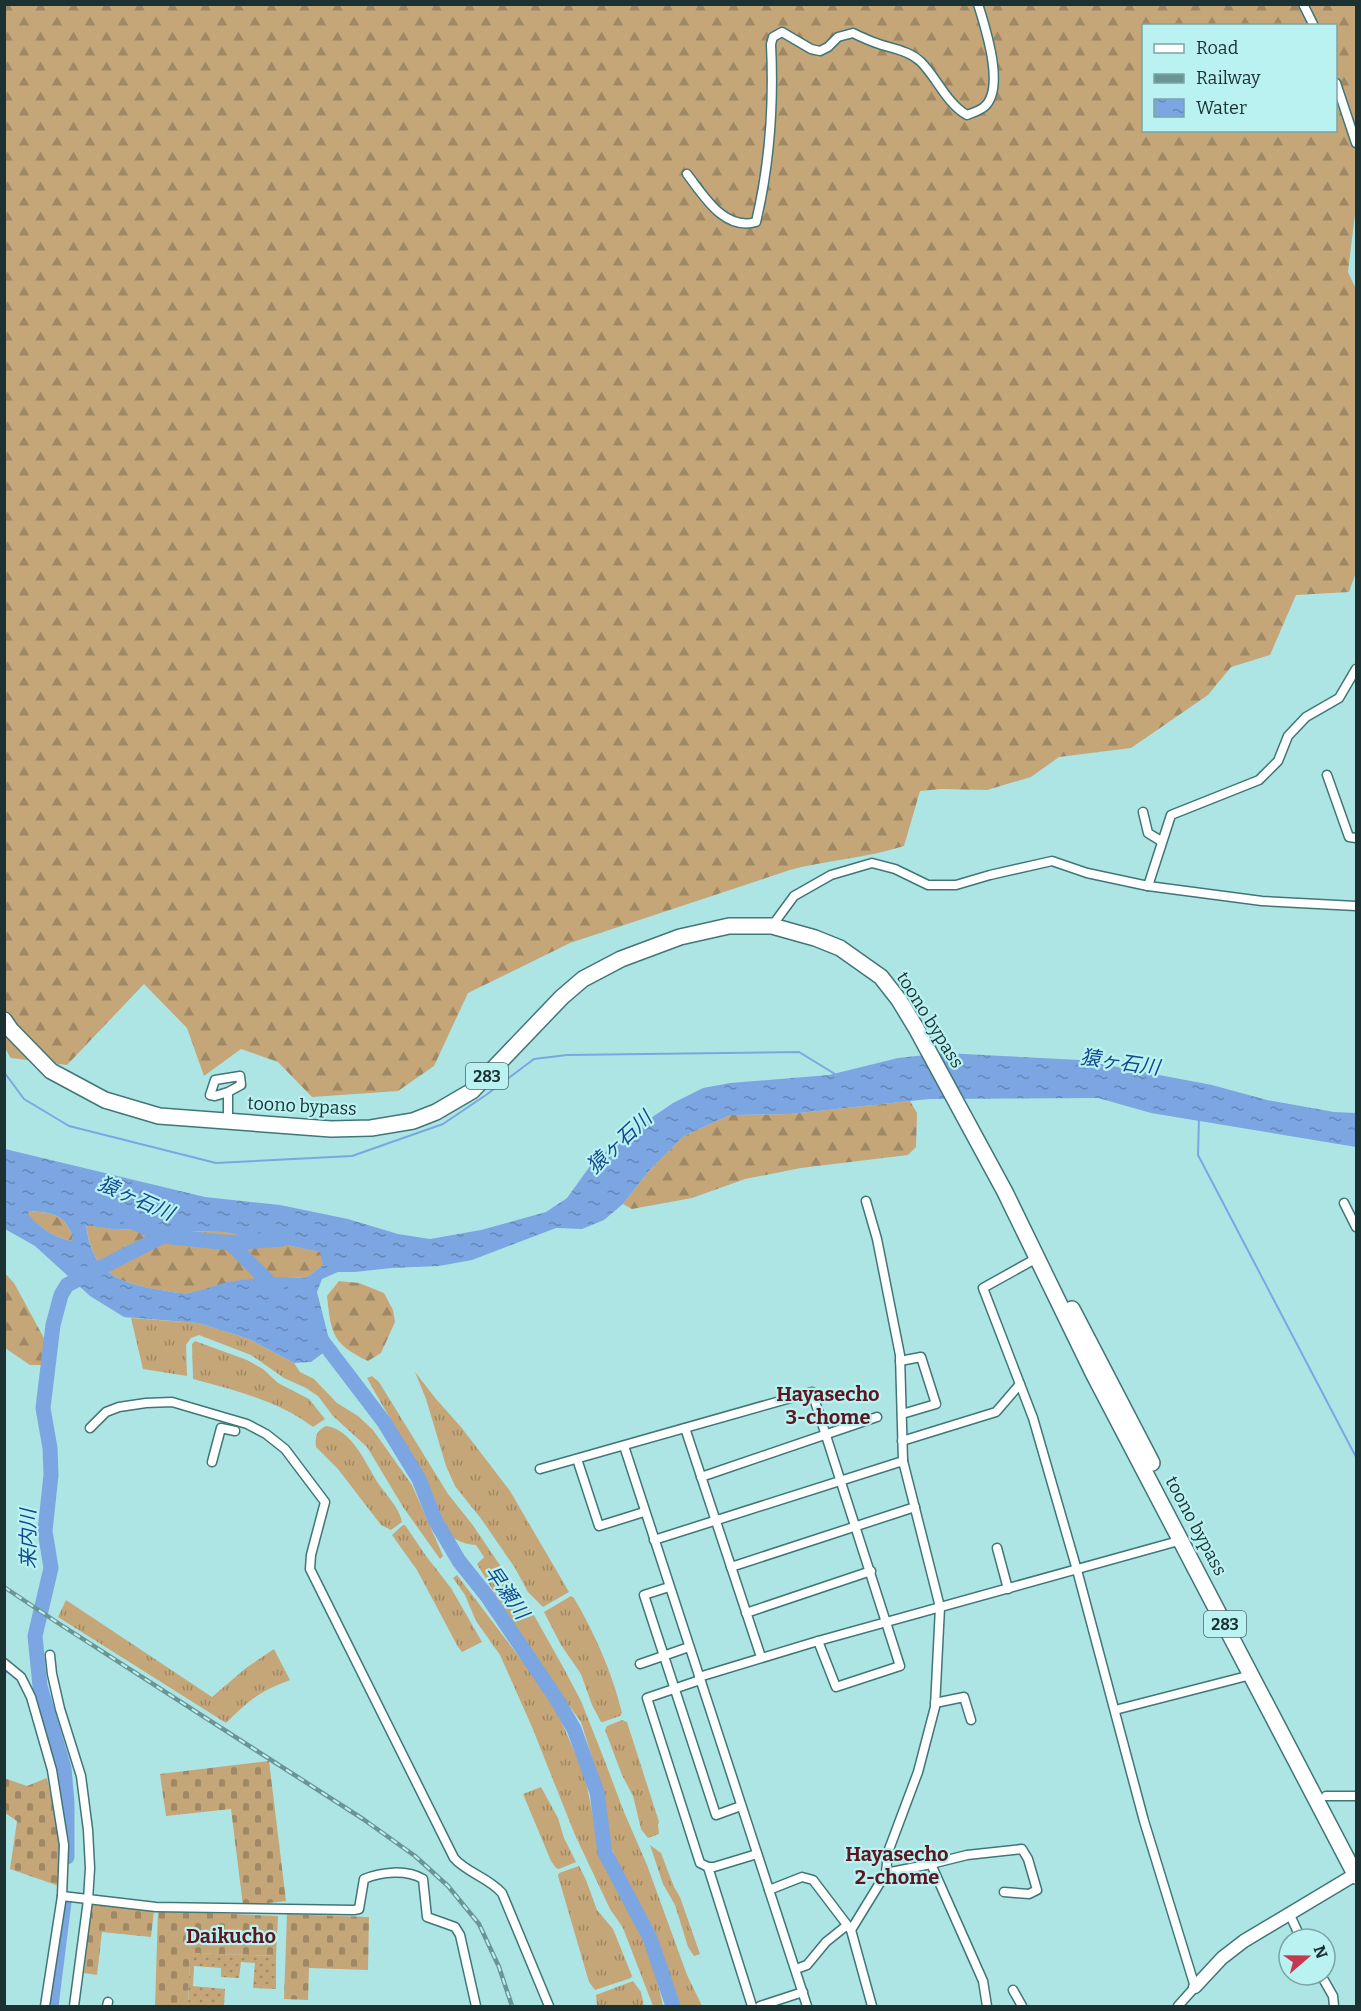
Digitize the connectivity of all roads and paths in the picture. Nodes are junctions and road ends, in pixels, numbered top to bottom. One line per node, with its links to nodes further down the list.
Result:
1 (978, 4): 6 (street)
2 (1303, 4): 3 (street)
3 (1313, 24)
4 (1337, 89): 5 (street)
5 (1356, 142)
6 (687, 174)
7 (1356, 669): 11 (street)
8 (1327, 775): 10 (street)
9 (1143, 812): 11 (street)
10 (1356, 838)
11 (1161, 841): 12 (street)
12 (1148, 886): 13 (street); 14 (street)
13 (1356, 906)
14 (772, 927): 17 (highway, toono bypass / 283); 18 (highway, toono bypass / 283)
15 (4, 1020): 17 (highway, toono bypass / 283)
16 (228, 1092): 17 (street)
17 (228, 1121)
18 (1005, 1192): 22 (highway, toono bypass / 283); 67 (highway, toono bypass / 283)
19 (866, 1201): 23 (street)
20 (1344, 1203): 21 (street)
21 (1356, 1227)
22 (1036, 1258): 24 (street); 44 (highway, toono bypass / 283)
23 (900, 1361): 25 (street); 25 (street)
24 (1020, 1384): 31 (street); 47 (street)
25 (902, 1414): 31 (street)
26 (877, 1417): 30 (street)
27 (90, 1428): 91 (street)
28 (685, 1428): 30 (street); 32 (street); 37 (street)
29 (235, 1431): 35 (street)
30 (826, 1434): 37 (street); 38 (street)
31 (902, 1441): 34 (street)
32 (624, 1446): 33 (street); 40 (street)
33 (577, 1459): 36 (street); 40 (street)
34 (903, 1461): 38 (street); 39 (street)
35 (212, 1462)
36 (540, 1469)
37 (701, 1477): 41 (street)
38 (841, 1481): 41 (street); 42 (street)
39 (915, 1508): 42 (street); 51 (street)
40 (644, 1512): 43 (street)
41 (715, 1520): 43 (street); 46 (street)
42 (856, 1527): 46 (street); 48 (street)
43 (654, 1540): 49 (street)
44 (1182, 1540): 47 (street); 61 (highway, toono bypass / 283)
45 (997, 1548): 50 (street)
46 (731, 1567): 52 (street)
47 (1077, 1570): 50 (street); 65 (street)
48 (870, 1571): 52 (street); 53 (street)
49 (669, 1587): 55 (street); 57 (street)
50 (1008, 1588): 51 (street)
51 (940, 1607): 53 (street); 64 (street)
52 (746, 1613): 58 (street)
53 (887, 1622): 54 (street); 54 (street)
54 (818, 1641): 58 (street)
55 (689, 1647): 57 (street); 62 (street)
56 (50, 1655): 79 (street)
57 (663, 1656): 60 (street); 63 (street)
58 (761, 1657): 62 (street)
59 (4, 1663): 78 (street)
60 (640, 1664)
61 (1251, 1675): 65 (street); 75 (highway, toono bypass / 283)
62 (699, 1678): 63 (street); 69 (street)
63 (674, 1689): 69 (street); 73 (street)
64 (935, 1703): 66 (street); 74 (street)
65 (1114, 1710): 85 (street)
66 (971, 1720)
67 (1326, 1796): 68 (street); 71 (highway, toono bypass / 283)
68 (1356, 1796)
69 (741, 1806): 70 (street)
70 (757, 1854): 73 (street); 76 (street)
71 (1356, 1854)
72 (931, 1864): 74 (street); 77 (street); 96 (street)
73 (708, 1867): 92 (street)
74 (886, 1873): 82 (street)
75 (1356, 1875): 80 (street)
76 (769, 1890): 82 (street); 83 (street)
77 (1004, 1892)
78 (62, 1896): 79 (street); 88 (street)
79 (88, 1900): 89 (street); 90 (street)
80 (1290, 1915): 81 (street); 85 (street)
81 (1296, 1927)
82 (848, 1928): 83 (street); 95 (street)
83 (796, 1969): 87 (street)
84 (1328, 1987): 99 (street)
85 (1195, 1988): 98 (street)
86 (1013, 1990): 97 (street)
87 (803, 1992): 93 (street); 94 (street)
88 (45, 2007)
89 (74, 2007)
90 (476, 2007)
91 (549, 2007)
92 (752, 2007)
93 (760, 2007)
94 (807, 2007)
95 (872, 2007)
96 (987, 2007)
97 (1022, 2007)
98 (1178, 2007)
99 (1334, 2007)

